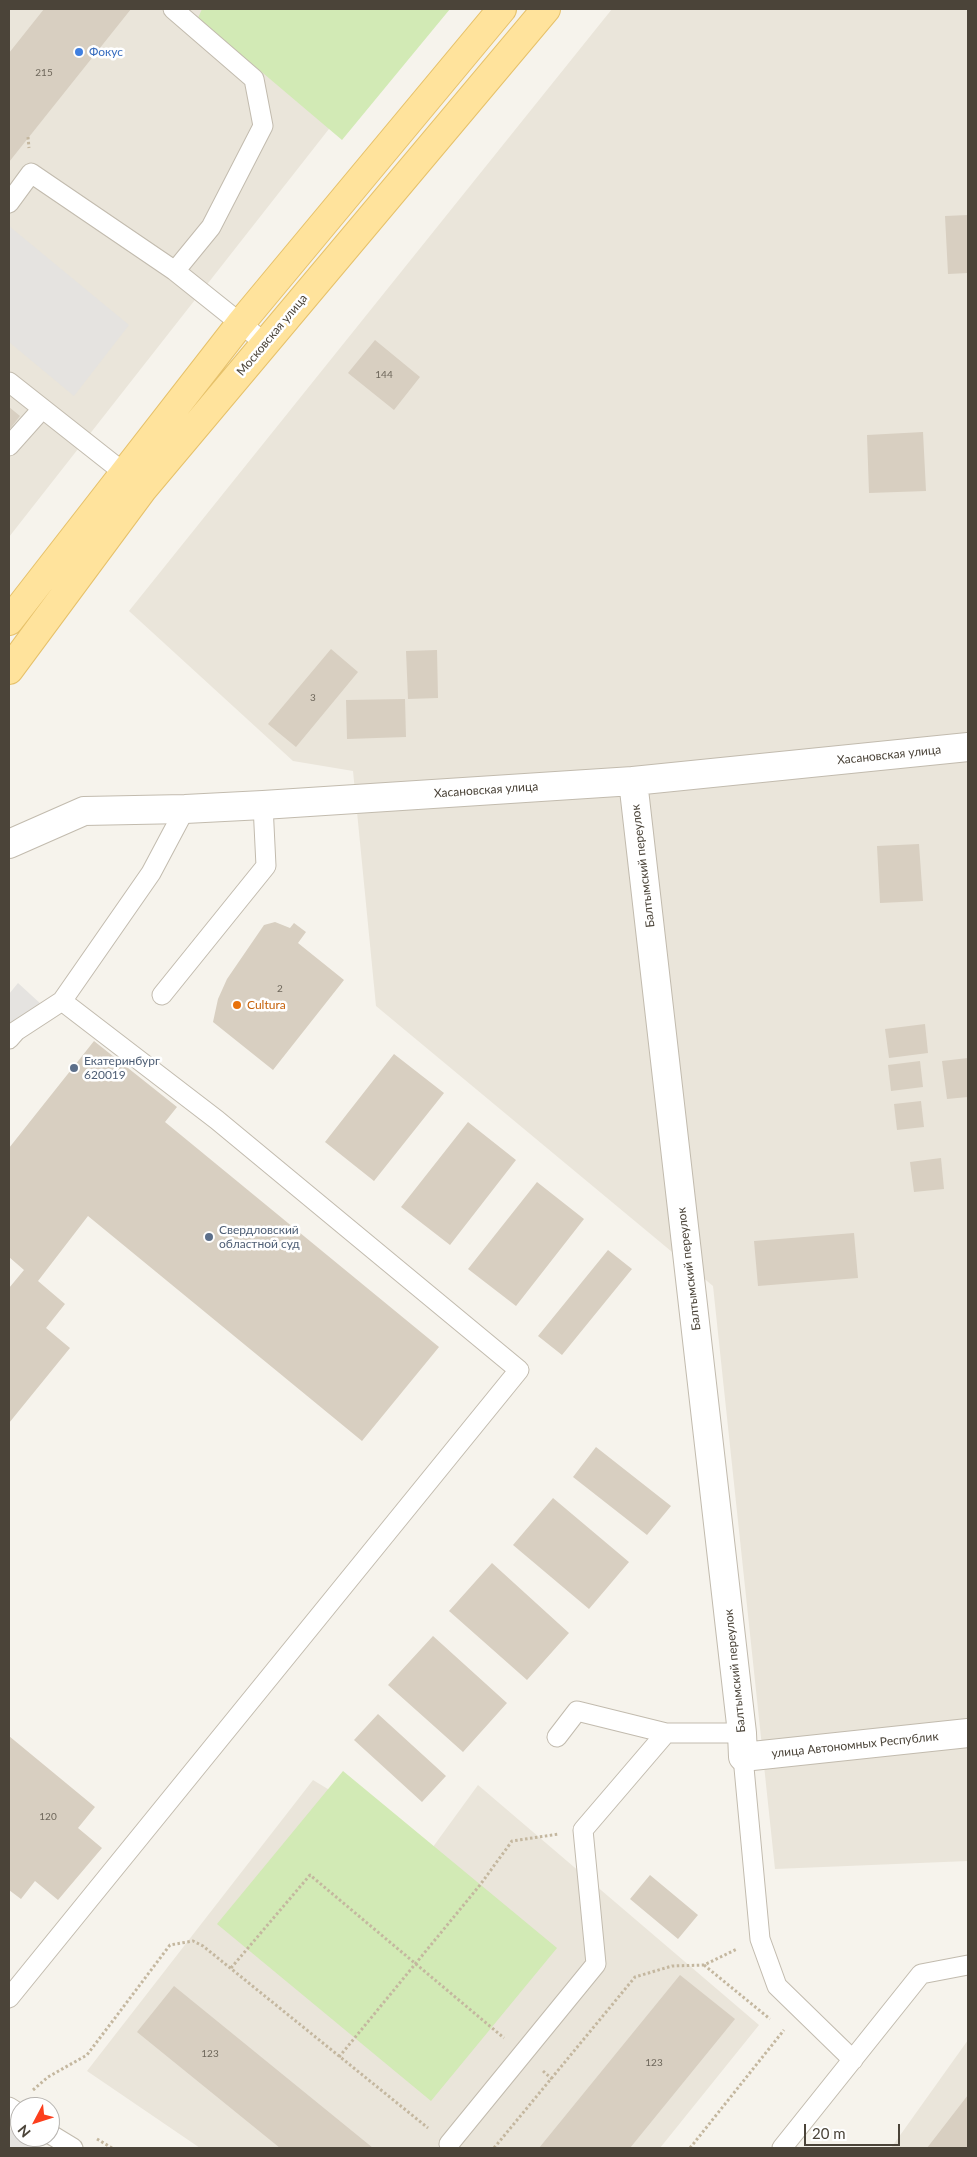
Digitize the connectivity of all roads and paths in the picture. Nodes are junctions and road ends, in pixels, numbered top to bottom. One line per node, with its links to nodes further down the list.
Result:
1 (173, 9): 5 (lane)
2 (502, 9): 6 (main road)
3 (546, 9): 7 (main road, Московская улица)
4 (9, 203): 5 (lane)
5 (175, 271): 6 (lane)
6 (240, 324): 7 (lane); 11 (main road)
7 (264, 343): 13 (main road, Московская улица)
8 (9, 382): 9 (lane)
9 (42, 409): 10 (lane); 11 (lane)
10 (9, 446)
11 (123, 472): 12 (main road)
12 (9, 621)
13 (9, 670)
14 (968, 747): 15 (street, Хасановская улица)
15 (633, 781): 16 (street, Хасановская улица); 25 (street, Балтымский переулок)
16 (263, 805): 17 (street, Хасановская улица); 19 (lane)
17 (185, 809): 18 (street, Хасановская улица); 20 (lane)
18 (9, 844)
19 (162, 995)
20 (62, 1001): 21 (lane); 32 (lane)
21 (9, 1039)
22 (666, 1733): 24 (lane); 25 (lane); 26 (lane)
23 (968, 1733): 25 (street, улица Автономных Республик)
24 (557, 1737)
25 (742, 1745): 27 (lane)
26 (583, 1830): 28 (path); 33 (lane)
27 (760, 1939): 29 (path); 35 (lane)
28 (416, 1964): 31 (path); 33 (path); 34 (path)
29 (704, 1965): 36 (path); 42 (path)
30 (968, 1965): 35 (lane)
31 (230, 1968): 34 (path); 37 (path)
32 (9, 1998)
33 (523, 2054): 36 (path); 39 (lane)
34 (339, 2056): 39 (path)
35 (852, 2060): 43 (lane)
36 (552, 2079): 41 (path)
37 (26, 2095)
38 (60, 2140): 40 (lane)
39 (449, 2144)
40 (73, 2148)
41 (494, 2148)
42 (690, 2148)
43 (782, 2148)

